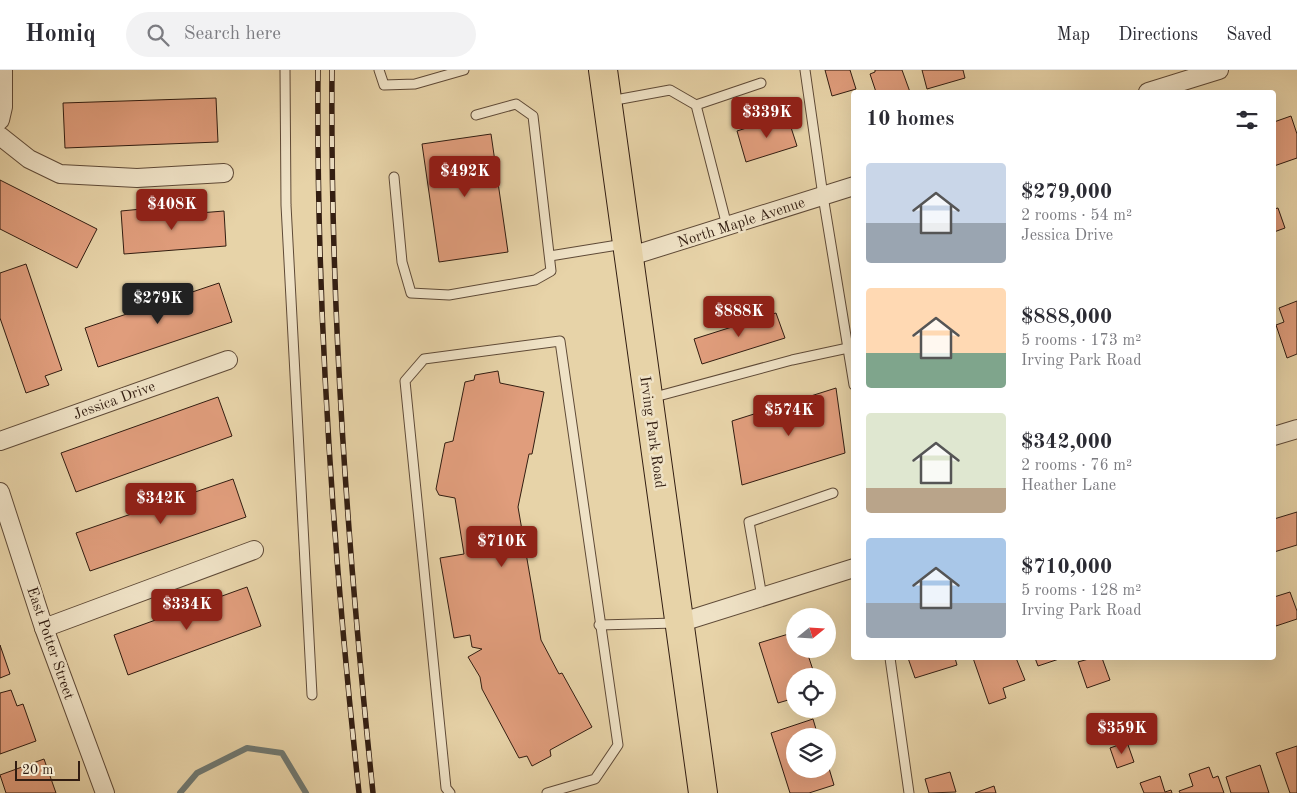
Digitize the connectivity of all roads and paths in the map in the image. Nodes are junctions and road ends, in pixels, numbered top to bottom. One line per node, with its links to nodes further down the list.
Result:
1 (3, 70): 13 (street)
2 (285, 70): 38 (lane)
3 (379, 70): 4 (lane)
4 (464, 70)
5 (602, 70): 10 (main road, Irving Park Road)
6 (805, 70): 18 (lane)
7 (1219, 70): 9 (street)
8 (760, 83): 11 (lane)
9 (1154, 90)
10 (607, 102): 11 (lane); 20 (main road, Irving Park Road)
11 (696, 105): 19 (lane)
12 (476, 115): 21 (lane)
13 (0, 120)
14 (0, 136): 15 (street)
15 (224, 173)
16 (394, 177): 21 (lane)
17 (851, 187): 18 (street, North Maple Avenue)
18 (823, 196): 19 (street, North Maple Avenue); 22 (lane)
19 (727, 226): 20 (street, North Maple Avenue)
20 (628, 250): 21 (lane); 25 (main road, Irving Park Road)
21 (550, 256)
22 (848, 348): 24 (lane); 25 (lane)
23 (228, 360): 28 (street, Jessica Drive)
24 (851, 366)
25 (648, 399): 34 (main road, Irving Park Road)
26 (1297, 429): 27 (street)
27 (1276, 435)
28 (0, 441)
29 (0, 492): 36 (street, East Potter Street)
30 (833, 493): 33 (lane)
31 (254, 550): 36 (street)
32 (851, 569): 33 (street)
33 (762, 597): 34 (street)
34 (679, 623): 35 (lane); 42 (main road, Irving Park Road)
35 (599, 625): 40 (lane); 41 (lane)
36 (44, 628): 39 (street, East Potter Street)
37 (890, 660): 43 (lane)
38 (312, 696)
39 (105, 793)
40 (450, 793)
41 (547, 793)
42 (703, 793)
43 (908, 793)

